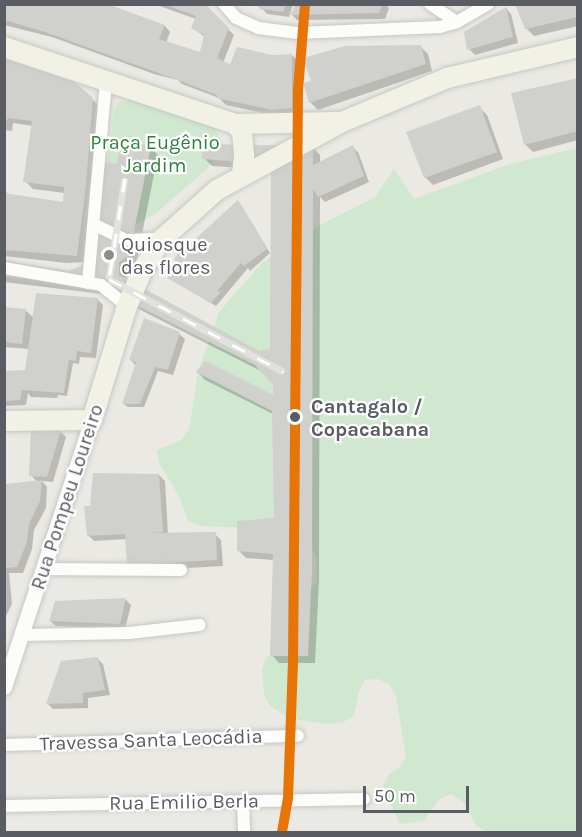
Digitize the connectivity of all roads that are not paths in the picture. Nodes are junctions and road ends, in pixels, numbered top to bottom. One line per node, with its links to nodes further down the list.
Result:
1 (224, 4): 4 (street)
2 (430, 4): 4 (street)
3 (488, 4): 4 (street)
4 (457, 22)
5 (4, 47): 7 (main road)
6 (578, 47): 8 (main road)
7 (106, 82): 9 (main road); 11 (street)
8 (342, 122): 9 (main road); 10 (main road)
9 (235, 124): 10 (main road)
10 (242, 174): 12 (main road)
11 (95, 225): 12 (street); 14 (street)
12 (162, 239): 15 (main road)
13 (4, 268): 14 (street)
14 (88, 283): 15 (street)
15 (127, 306): 16 (main road, Rua Pompeu Loureiro)
16 (92, 420): 17 (main road); 18 (street, Rua Pompeu Loureiro)
17 (4, 421)
18 (44, 569): 19 (street); 21 (street, Rua Pompeu Loureiro)
19 (182, 570)
20 (200, 625): 21 (street)
21 (22, 635): 22 (street, Rua Pompeu Loureiro)
22 (4, 687)
23 (298, 736): 24 (street, Travessa Santa Leocádia)
24 (4, 745)
25 (364, 799): 26 (street, Rua Emilio Berla)
26 (243, 801): 27 (street, Rua Emilio Berla); 28 (street)
27 (4, 806)
28 (244, 832)

